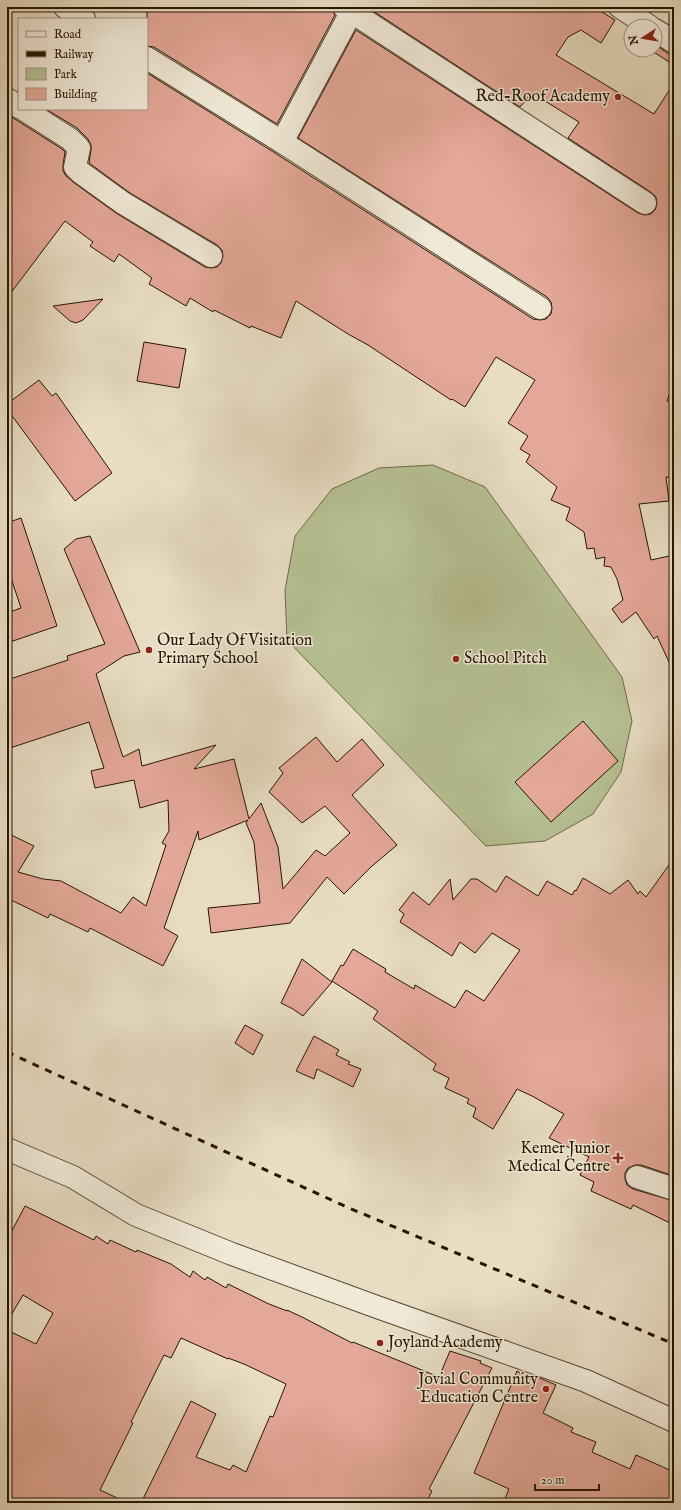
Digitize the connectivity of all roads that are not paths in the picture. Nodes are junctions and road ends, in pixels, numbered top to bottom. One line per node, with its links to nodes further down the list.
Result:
1 (65, 7): 4 (street)
2 (620, 7): 5 (street)
3 (350, 9): 12 (street); 13 (street)
4 (82, 18)
5 (637, 18)
6 (663, 35): 7 (street)
7 (674, 42)
8 (148, 59): 12 (street)
9 (7, 99): 10 (street)
10 (18, 106)
11 (25, 110): 14 (street)
12 (282, 142): 15 (street)
13 (645, 203)
14 (210, 256)
15 (540, 308)
16 (7, 1150): 19 (street)
17 (637, 1177): 18 (street)
18 (674, 1189)
19 (674, 1421)

